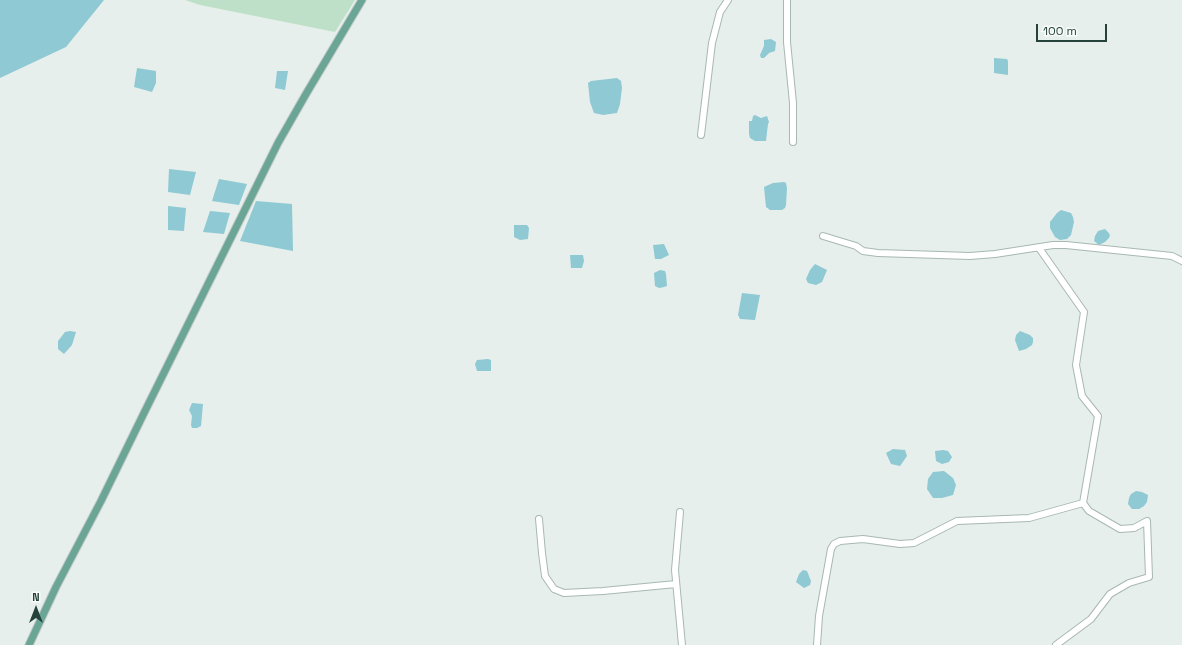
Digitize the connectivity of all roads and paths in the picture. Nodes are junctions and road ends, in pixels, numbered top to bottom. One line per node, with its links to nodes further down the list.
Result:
1 (362, 0): 13 (main road)
2 (728, 0): 4 (street)
3 (787, 0): 5 (street)
4 (701, 135)
5 (793, 142)
6 (823, 236): 7 (street)
7 (1039, 248): 8 (street); 9 (street)
8 (1182, 261)
9 (1083, 503): 15 (street); 16 (street)
10 (680, 512): 12 (street)
11 (539, 519): 12 (street)
12 (676, 584): 14 (street)
13 (29, 645)
14 (682, 645)
15 (817, 645)
16 (1056, 645)

